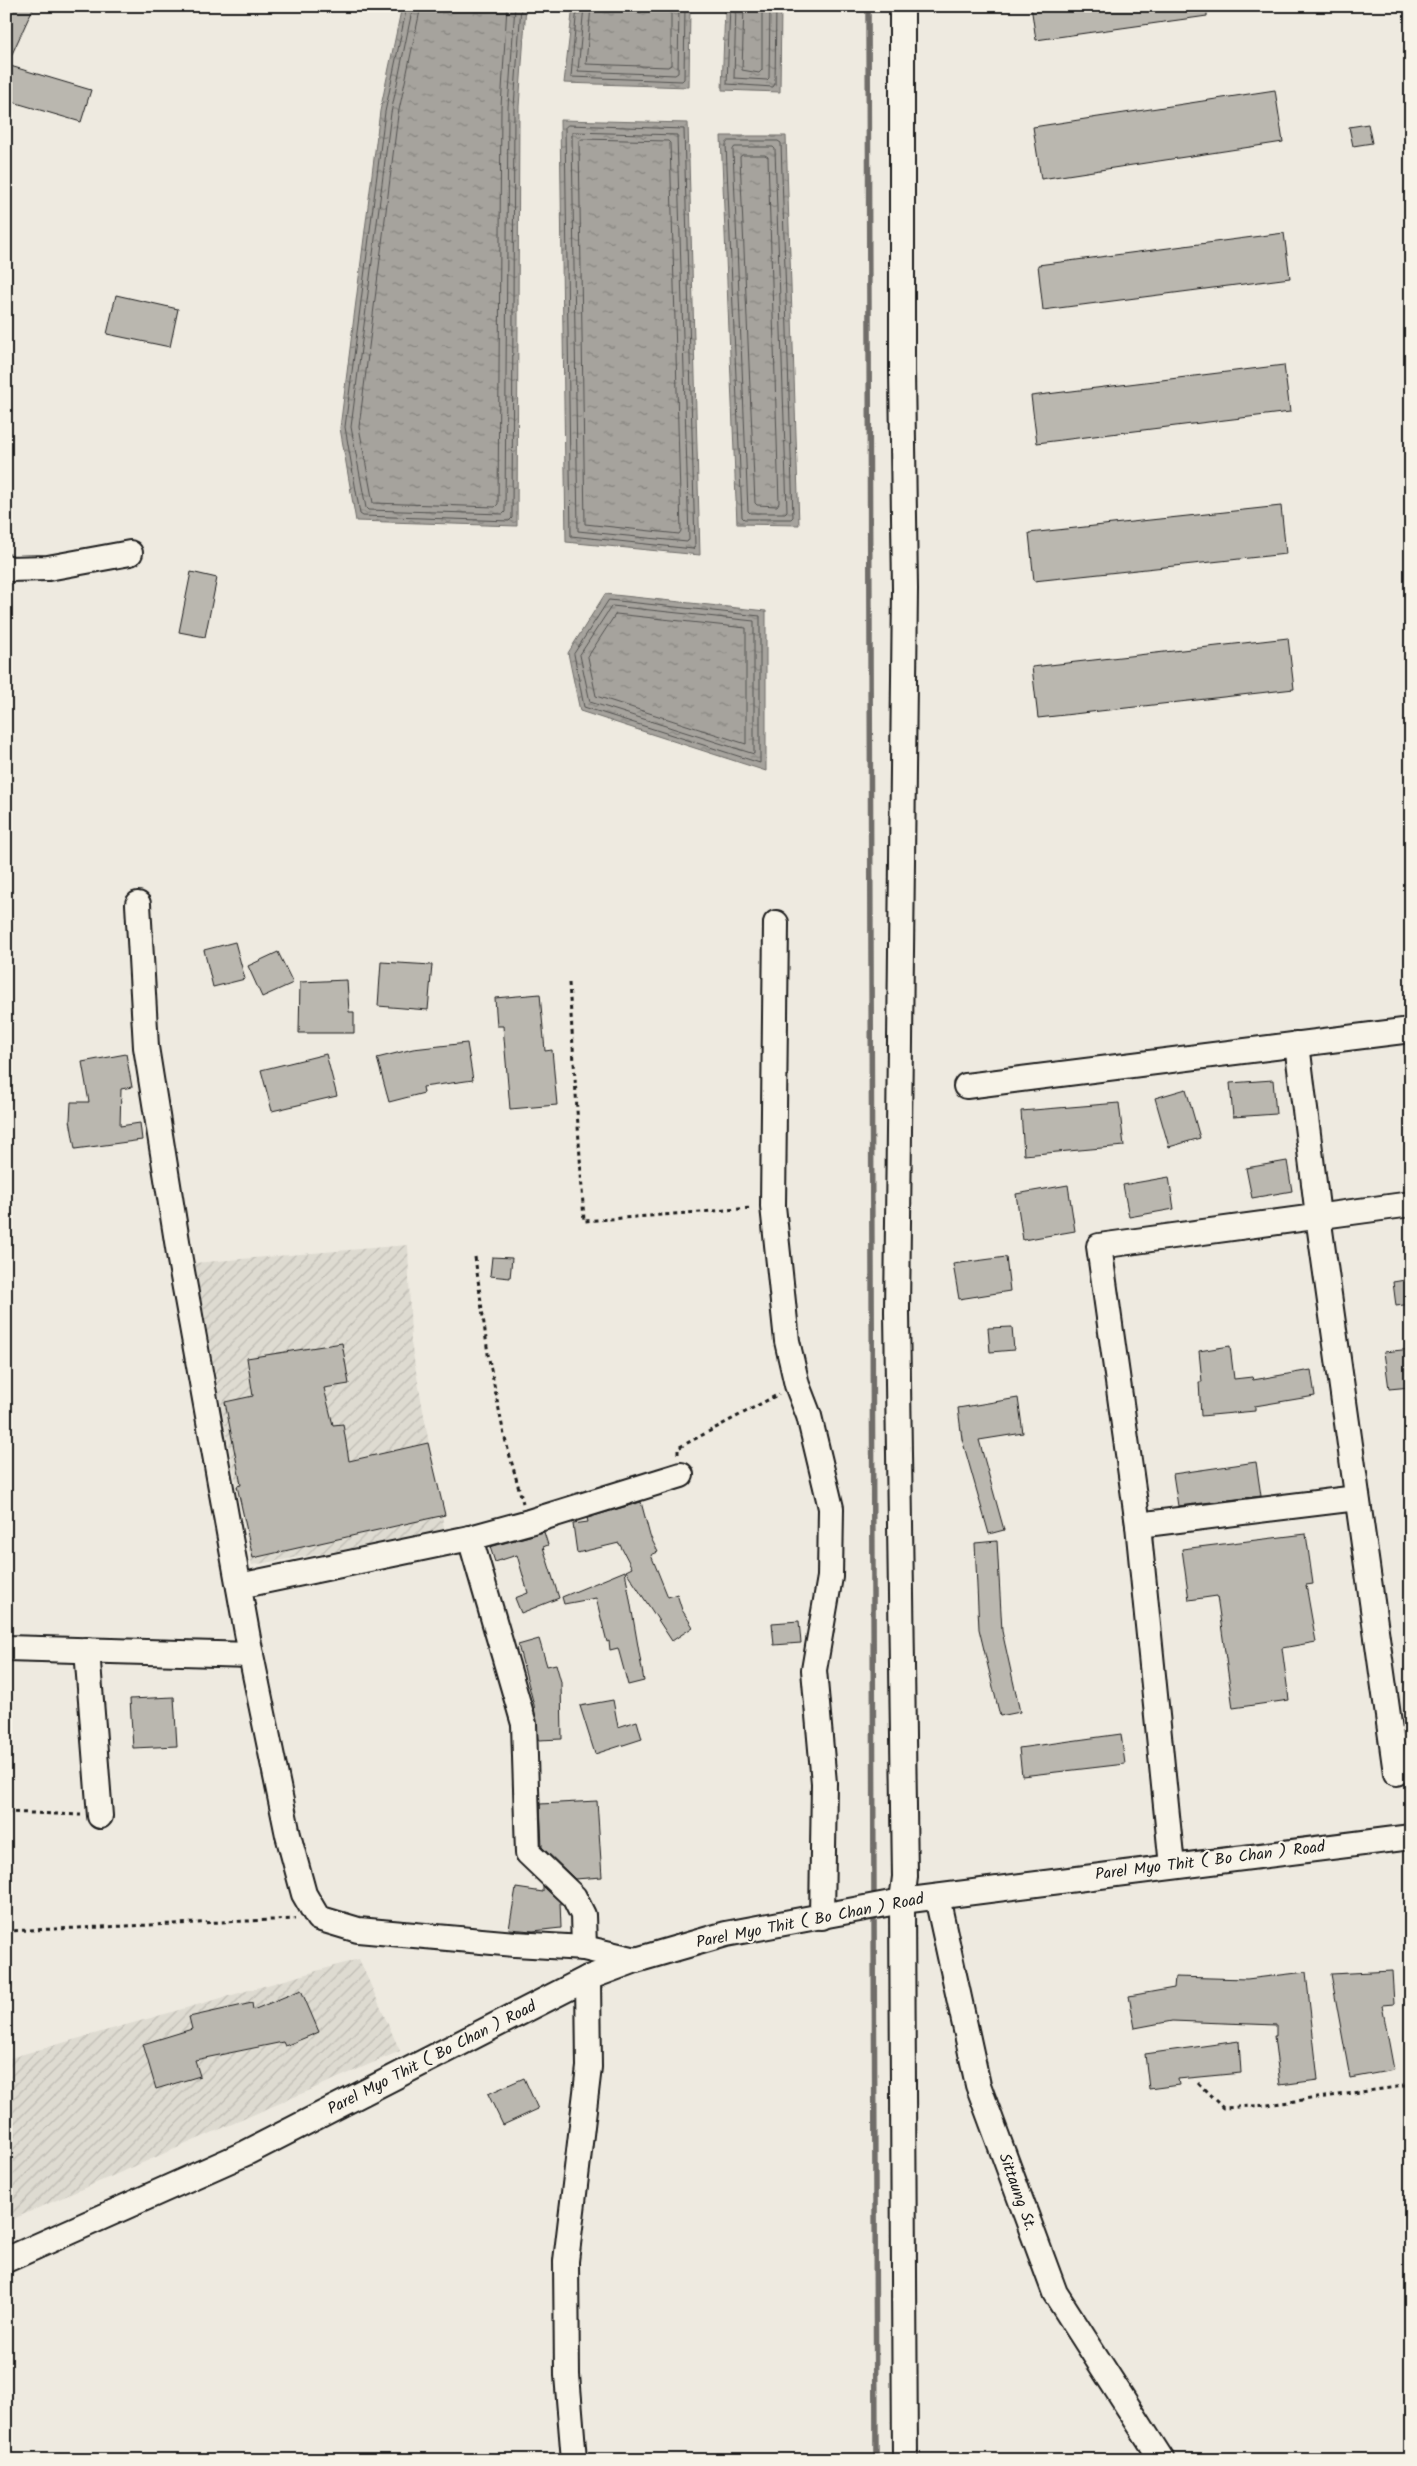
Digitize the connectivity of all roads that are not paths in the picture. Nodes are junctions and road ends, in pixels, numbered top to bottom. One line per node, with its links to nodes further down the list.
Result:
1 (902, 6): 24 (street)
2 (130, 553): 3 (street)
3 (6, 567)
4 (138, 904): 15 (street)
5 (776, 923): 25 (street)
6 (1411, 1030): 7 (street)
7 (1297, 1044): 8 (street); 10 (street)
8 (966, 1086)
9 (1411, 1204): 10 (street)
10 (1318, 1216): 12 (street); 13 (street)
11 (682, 1476): 14 (street)
12 (1358, 1498): 13 (street); 19 (street)
13 (1138, 1525): 22 (street)
14 (470, 1538): 15 (street); 26 (street)
15 (239, 1586): 18 (street)
16 (6, 1648): 17 (street)
17 (87, 1650): 18 (street); 20 (street)
18 (251, 1655): 26 (street)
19 (1396, 1773)
20 (100, 1816)
21 (1411, 1836): 22 (street, Parel Myo Thit ( Bo Chan ) Road)
22 (1172, 1866): 23 (street, Parel Myo Thit ( Bo Chan ) Road)
23 (937, 1896): 24 (street, Parel Myo Thit ( Bo Chan ) Road); 32 (street, Sittaung St.)
24 (902, 1901): 25 (street, Parel Myo Thit ( Bo Chan ) Road); 31 (street)
25 (822, 1917): 27 (street, Parel Myo Thit ( Bo Chan ) Road)
26 (584, 1948): 27 (street)
27 (636, 1960): 28 (street, Parel Myo Thit ( Bo Chan ) Road)
28 (588, 1978): 29 (street, Parel Myo Thit ( Bo Chan ) Road); 30 (street)
29 (6, 2260)
30 (574, 2460)
31 (905, 2460)
32 (1162, 2460)

